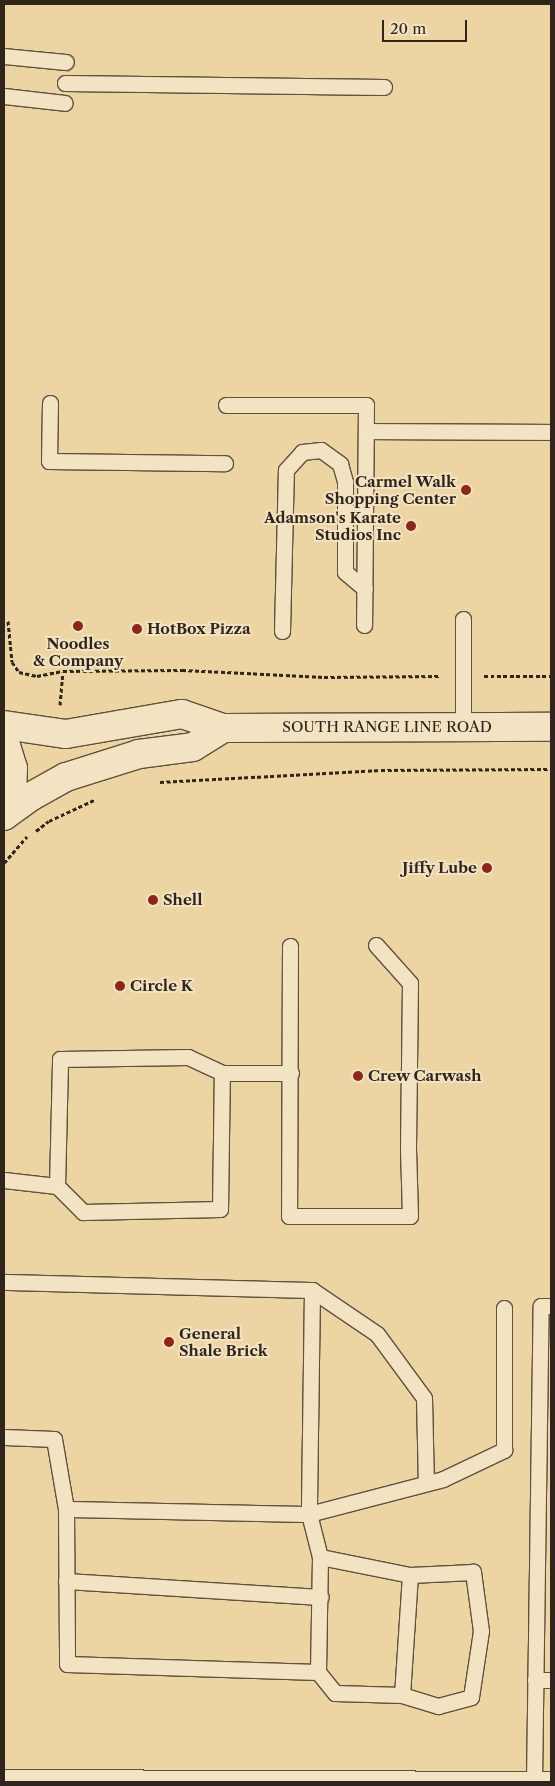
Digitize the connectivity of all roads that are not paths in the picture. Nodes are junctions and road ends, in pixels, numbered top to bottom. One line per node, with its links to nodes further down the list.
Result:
1 (4, 56): 2 (lane)
2 (66, 62)
3 (66, 83): 4 (lane)
4 (384, 87)
5 (4, 96): 6 (lane)
6 (65, 103)
7 (50, 403): 11 (lane)
8 (226, 405): 9 (lane)
9 (366, 432): 10 (lane); 12 (lane)
10 (551, 432)
11 (225, 463)
12 (365, 589): 14 (lane); 15 (lane)
13 (463, 619): 17 (lane)
14 (364, 625)
15 (282, 631)
16 (4, 725): 19 (main road, SOUTH RANGE LINE ROAD)
17 (464, 727): 18 (main road, SOUTH RANGE LINE ROAD); 19 (main road, SOUTH RANGE LINE ROAD)
18 (551, 727)
19 (223, 728): 21 (main road)
20 (4, 739): 21 (main road)
21 (4, 816)
22 (376, 945): 25 (lane)
23 (290, 946): 25 (lane)
24 (222, 1073): 25 (lane); 27 (lane); 27 (lane)
25 (291, 1073)
26 (4, 1180): 27 (lane)
27 (57, 1186)
28 (4, 1282): 29 (lane)
29 (312, 1290): 35 (lane); 37 (lane)
30 (551, 1306): 32 (lane)
31 (504, 1308): 35 (lane)
32 (546, 1388): 34 (lane)
33 (4, 1437): 36 (lane)
34 (545, 1457): 38 (lane)
35 (426, 1483): 37 (lane)
36 (66, 1509): 37 (lane); 41 (lane)
37 (309, 1514): 39 (lane)
38 (544, 1543): 43 (lane)
39 (320, 1557): 40 (lane); 42 (lane)
40 (410, 1575): 47 (lane); 47 (lane)
41 (66, 1582): 42 (lane); 44 (lane)
42 (320, 1597): 44 (lane)
43 (544, 1613): 45 (lane)
44 (318, 1672): 47 (lane)
45 (535, 1680): 46 (lane); 50 (lane)
46 (551, 1680)
47 (402, 1695)
48 (4, 1777): 50 (lane)
49 (551, 1778): 50 (lane)
50 (534, 1780)

